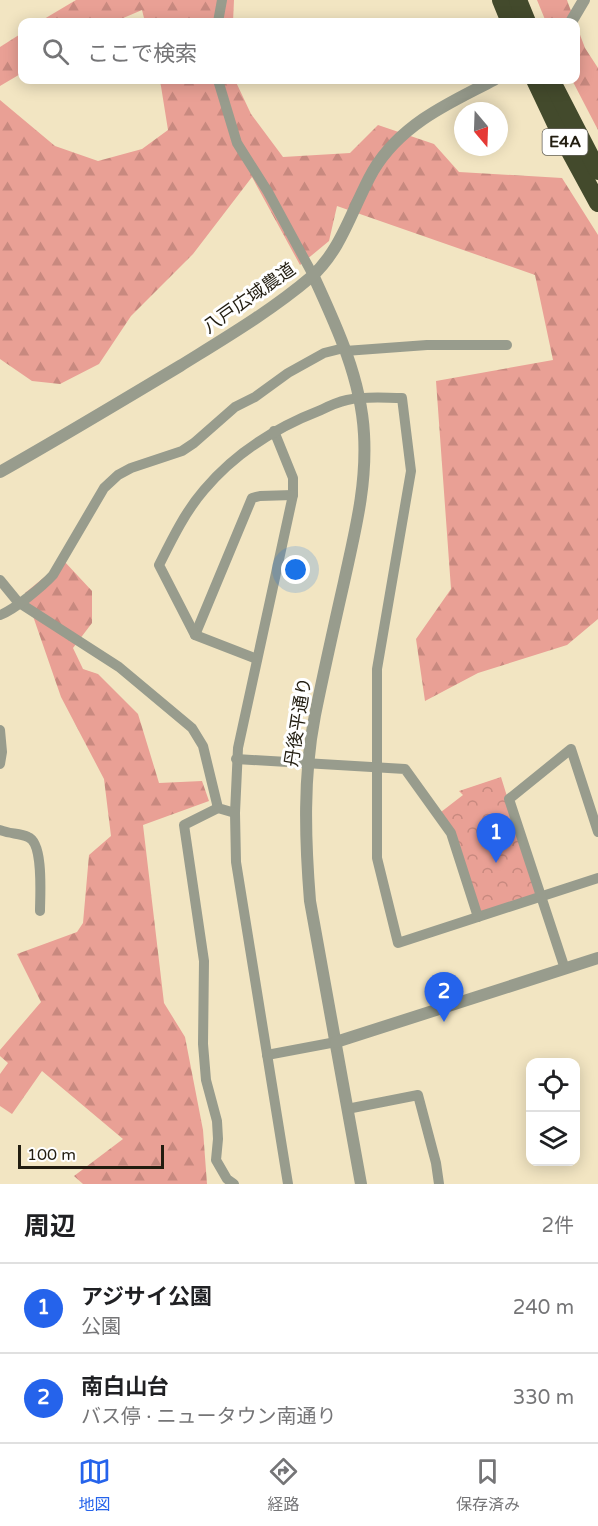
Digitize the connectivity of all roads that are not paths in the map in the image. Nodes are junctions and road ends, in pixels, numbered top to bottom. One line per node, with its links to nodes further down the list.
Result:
1 (222, 0): 5 (street)
2 (501, 0): 6 (highway)
3 (518, 0): 7 (highway)
4 (580, 3): 8 (street)
5 (219, 18)
6 (508, 18)
7 (525, 18)
8 (573, 18)
9 (219, 84): 15 (street)
10 (486, 84): 15 (street, 八戸広域農道)
11 (537, 84): 14 (highway, E4A)
12 (553, 84): 13 (highway, E4A)
13 (598, 171)
14 (598, 203)
15 (313, 275): 17 (street, 丹後平通り); 20 (street, 八戸広域農道)
16 (507, 345): 17 (street)
17 (345, 349): 18 (street, 丹後平通り); 23 (street)
18 (359, 398): 19 (street); 29 (street, 丹後平通り); 31 (street)
19 (274, 431): 21 (street); 25 (street)
20 (0, 472)
21 (293, 495): 25 (street); 26 (street)
22 (0, 580): 23 (street)
23 (18, 602): 24 (street); 32 (street)
24 (0, 615)
25 (195, 635): 26 (street)
26 (257, 659): 28 (street)
27 (0, 730): 30 (street)
28 (236, 759): 29 (street); 33 (street)
29 (309, 763): 31 (street); 42 (street, 丹後平通り)
30 (0, 764)
31 (377, 767): 39 (street); 39 (street)
32 (218, 808): 33 (street); 45 (street)
33 (236, 813): 43 (street)
34 (0, 830): 38 (street)
35 (598, 832): 37 (street)
36 (598, 878): 37 (street)
37 (542, 897): 39 (street); 41 (street)
38 (40, 912)
39 (478, 917)
40 (598, 958): 41 (street)
41 (565, 969): 42 (street)
42 (336, 1042): 43 (street); 44 (street, 丹後平通り)
43 (267, 1055): 46 (street)
44 (347, 1109): 47 (street, 丹後平通り); 48 (street)
45 (234, 1184)
46 (288, 1184)
47 (361, 1184)
48 (439, 1184)

